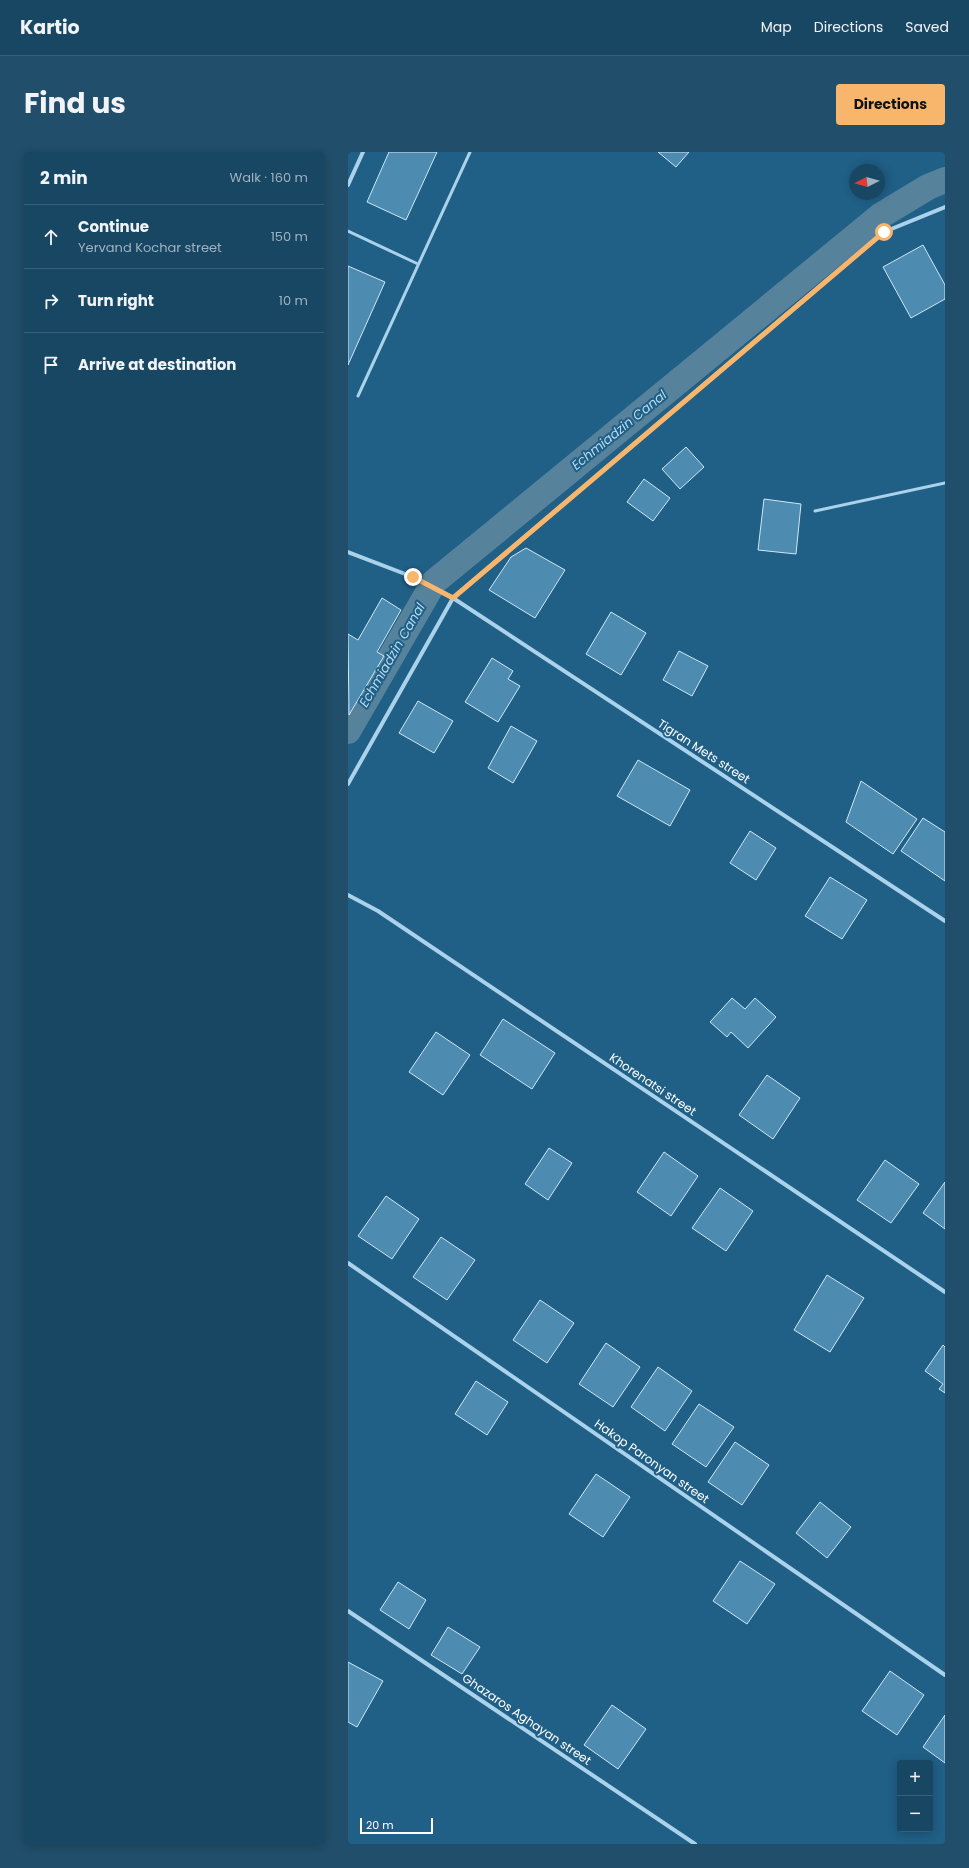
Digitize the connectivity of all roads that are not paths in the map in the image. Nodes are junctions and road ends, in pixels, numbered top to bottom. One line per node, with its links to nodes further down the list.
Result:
1 (363, 152): 3 (street)
2 (470, 152): 6 (lane)
3 (348, 185)
4 (945, 207): 11 (street)
5 (348, 231): 6 (lane)
6 (418, 264): 7 (lane)
7 (358, 396)
8 (945, 483): 9 (lane)
9 (815, 511)
10 (348, 552): 11 (street, Tigran Mets street)
11 (453, 598): 12 (street); 14 (street, Tigran Mets street)
12 (348, 784)
13 (348, 895): 16 (street, Khorenatsi street)
14 (945, 921)
15 (348, 1263): 18 (street, Hakop Paronyan street)
16 (945, 1292)
17 (348, 1611): 19 (street, Ghazaros Aghayan street)
18 (945, 1675)
19 (695, 1844)

